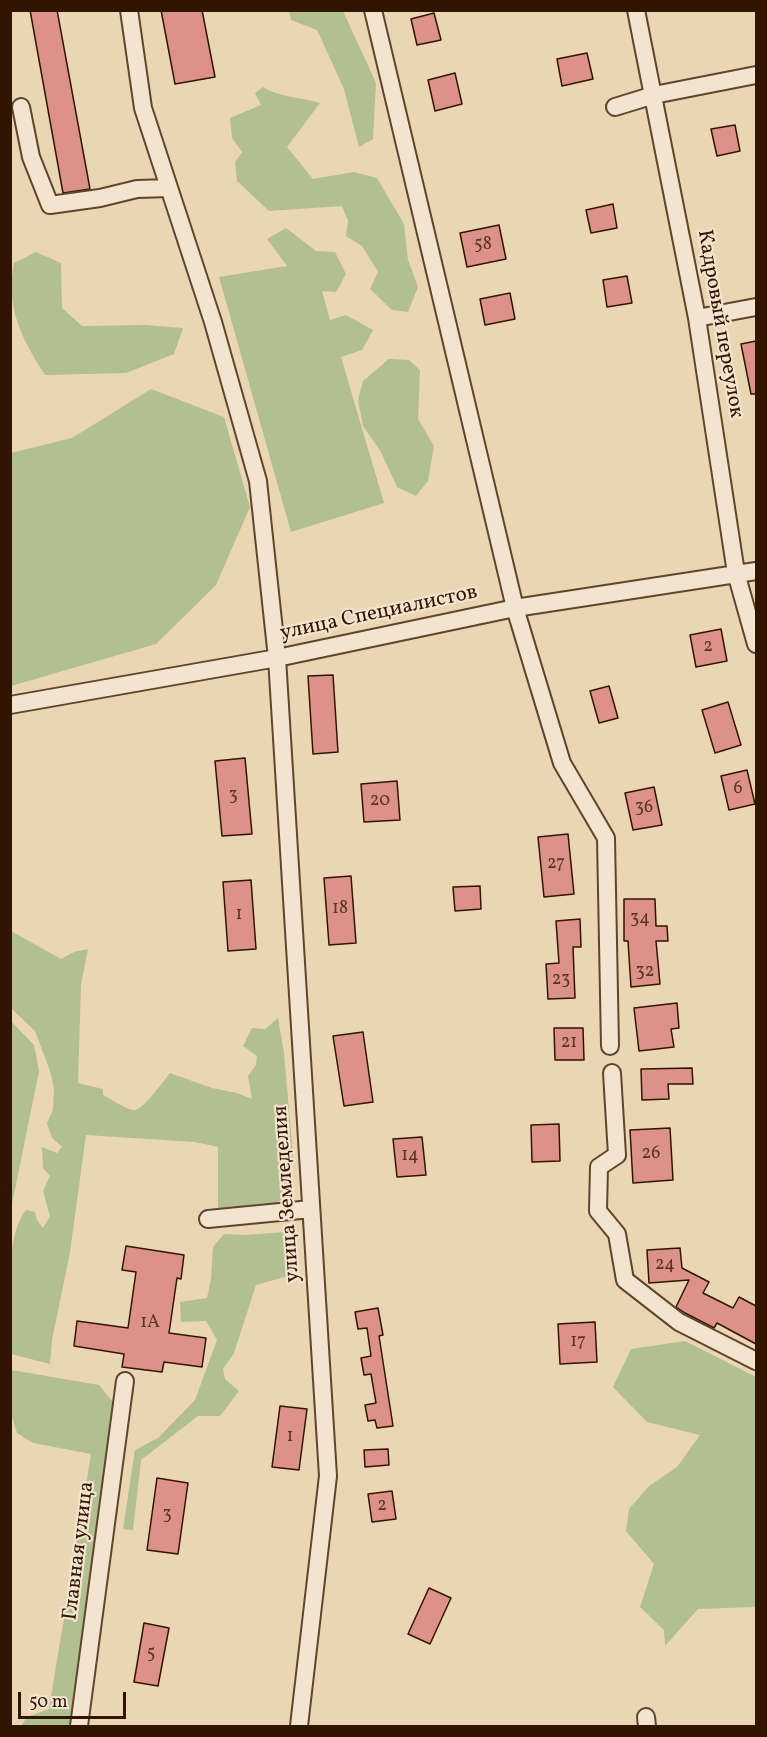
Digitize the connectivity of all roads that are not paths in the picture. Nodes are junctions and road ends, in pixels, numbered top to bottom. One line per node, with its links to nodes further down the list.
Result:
1 (129, 10): 8 (street, улица Земледелия)
2 (373, 10): 13 (street)
3 (636, 10): 5 (street, Кадровый переулок)
4 (756, 75): 5 (street)
5 (654, 95): 7 (street); 10 (street, Кадровый переулок)
6 (21, 107): 8 (street)
7 (615, 107)
8 (169, 188): 15 (street, улица Земледелия)
9 (756, 307): 10 (street)
10 (697, 318): 12 (street, Кадровый переулок)
11 (756, 571): 12 (street, улица Специалистов)
12 (736, 573): 13 (street, улица Специалистов); 14 (street, Кадровый переулок)
13 (514, 608): 15 (street, улица Специалистов); 17 (street)
14 (756, 644)
15 (277, 658): 16 (street, улица Специалистов); 19 (street, улица Земледелия)
16 (10, 705)
17 (610, 1046)
18 (612, 1074): 21 (street)
19 (311, 1209): 20 (street); 24 (street, улица Земледелия)
20 (208, 1219)
21 (756, 1361)
22 (125, 1381): 23 (street, Главная улица)
23 (79, 1726)
24 (299, 1726)

